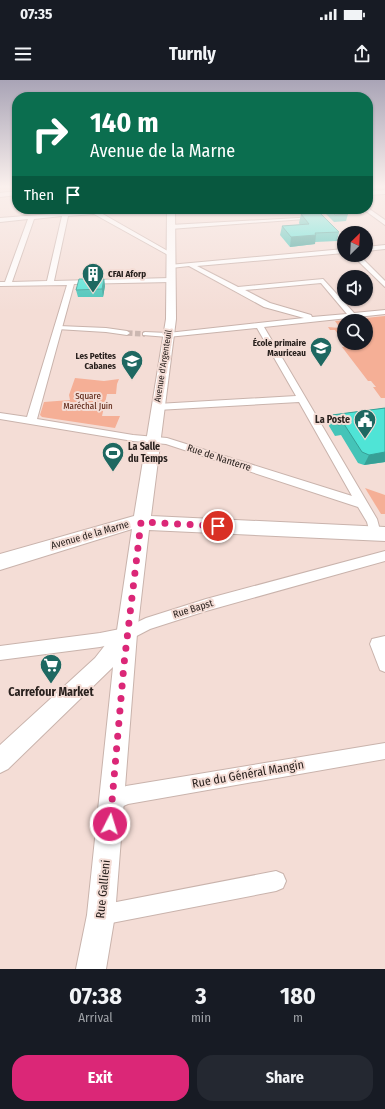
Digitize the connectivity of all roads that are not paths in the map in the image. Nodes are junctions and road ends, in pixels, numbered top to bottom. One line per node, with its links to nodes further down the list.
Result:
1 (27, 228): 16 (street)
2 (61, 228): 15 (street)
3 (121, 228): 10 (street)
4 (170, 228): 10 (main road, Avenue d'Argenteuil)
5 (330, 228): 6 (street)
6 (337, 236)
7 (385, 247): 8 (street)
8 (373, 248)
9 (337, 252): 12 (street)
10 (171, 260): 12 (street); 13 (main road, Avenue d'Argenteuil)
11 (362, 262): 17 (street)
12 (191, 265): 18 (street)
13 (171, 280): 14 (street); 28 (main road, Avenue d'Argenteuil)
14 (71, 282): 15 (street); 25 (street)
15 (50, 283): 16 (street)
16 (4, 284)
17 (385, 285)
18 (236, 289): 20 (street); 23 (street)
19 (385, 312): 21 (street)
20 (351, 314)
21 (363, 314)
22 (337, 317): 23 (street)
23 (313, 319): 24 (street)
24 (260, 325): 28 (street); 29 (street)
25 (59, 328): 26 (street); 32 (street)
26 (127, 333)
27 (144, 334): 28 (street)
28 (168, 335): 30 (main road, Avenue d'Argenteuil)
29 (302, 399): 30 (street); 34 (street)
30 (157, 407): 33 (main road, Avenue d'Argenteuil)
31 (0, 416): 32 (street, Rue de Nanterre)
32 (31, 421): 33 (street, Rue de Nanterre)
33 (153, 439): 34 (street, Rue de Nanterre); 35 (main road, Avenue d'Argenteuil)
34 (362, 504): 36 (street)
35 (141, 522): 36 (main road, Avenue de la Marne); 38 (main road, Avenue de la Marne); 39 (main road, Rue Gallieni)
36 (380, 534)
37 (385, 556): 39 (street, Rue Bapst)
38 (0, 562)
39 (127, 634): 41 (street, Rue Bapst); 44 (main road); 45 (main road, Rue Gallieni)
40 (385, 643): 42 (street)
41 (0, 653)
42 (385, 665)
43 (385, 751): 45 (street, Rue du Général Mangin)
44 (0, 761)
45 (112, 802): 47 (main road, Rue Gallieni)
46 (276, 881): 47 (street)
47 (101, 916): 48 (main road, Rue Gallieni)
48 (91, 969)

